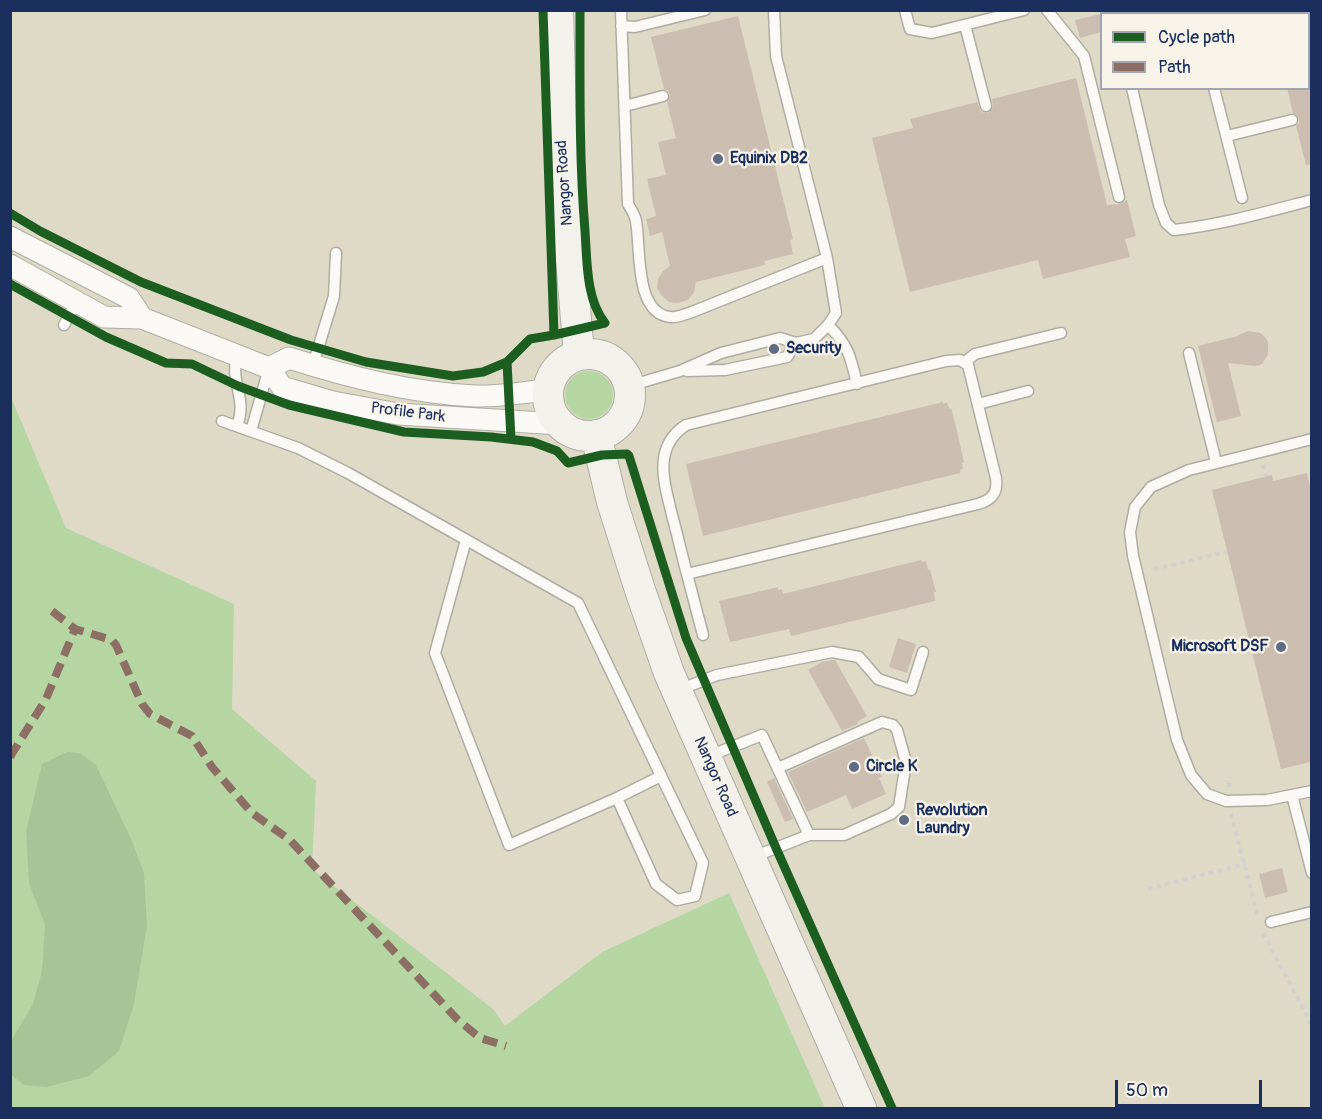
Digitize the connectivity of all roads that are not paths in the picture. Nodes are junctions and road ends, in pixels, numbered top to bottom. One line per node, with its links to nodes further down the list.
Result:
1 (558, 10): 32 (main road, Nangor Road)
2 (621, 10): 9 (lane)
3 (705, 10): 9 (lane)
4 (774, 10): 22 (lane)
5 (905, 10): 8 (lane)
6 (1024, 10): 8 (lane)
7 (1047, 10): 17 (lane)
8 (965, 25): 14 (lane)
9 (621, 26): 13 (lane)
10 (1132, 90): 19 (lane)
11 (1216, 90): 16 (lane)
12 (663, 96): 13 (lane)
13 (625, 106): 22 (lane)
14 (986, 106)
15 (1292, 120): 16 (lane)
16 (1227, 136): 18 (lane)
17 (1119, 197)
18 (1242, 198)
19 (1311, 200)
20 (10, 237): 25 (street)
21 (336, 253): 34 (lane)
22 (827, 258): 27 (lane)
23 (10, 265): 24 (street, Profile Park)
24 (77, 301): 25 (street, Profile Park); 26 (lane)
25 (142, 318): 31 (street, Profile Park)
26 (64, 325)
27 (828, 325): 29 (lane); 37 (lane)
28 (1061, 333): 33 (lane)
29 (796, 344): 36 (lane); 36 (lane)
30 (1189, 353): 48 (lane)
31 (236, 354): 35 (street, Profile Park); 44 (lane)
32 (579, 355): 38 (main road); 39 (main road)
33 (965, 362): 37 (lane); 41 (lane)
34 (313, 365): 35 (street, Profile Park); 39 (street, Profile Park)
35 (269, 368): 43 (street, Profile Park); 45 (lane)
36 (680, 371): 38 (lane)
37 (857, 384): 50 (lane)
38 (629, 386): 46 (main road)
39 (548, 390): 43 (main road)
40 (1028, 392): 41 (lane)
41 (978, 404): 50 (lane)
42 (222, 421): 44 (lane)
43 (560, 424): 46 (main road)
44 (237, 426): 45 (lane)
45 (251, 431): 49 (lane)
46 (596, 435): 53 (main road, Nangor Road)
47 (1311, 439): 48 (lane)
48 (1216, 462): 58 (lane)
49 (466, 540): 56 (lane); 59 (lane)
50 (687, 574): 51 (lane)
51 (703, 635)
52 (923, 652): 53 (lane)
53 (677, 691): 54 (main road, Nangor Road)
54 (706, 757): 55 (lane); 61 (main road, Nangor Road)
55 (778, 768): 60 (lane); 60 (lane)
56 (661, 776): 59 (lane); 59 (lane)
57 (1311, 791): 58 (lane)
58 (1292, 795): 62 (lane)
59 (617, 798)
60 (808, 835): 61 (lane)
61 (751, 858): 65 (main road, Nangor Road)
62 (1311, 873)
63 (1311, 912): 64 (lane)
64 (1265, 921)
65 (861, 1108)

